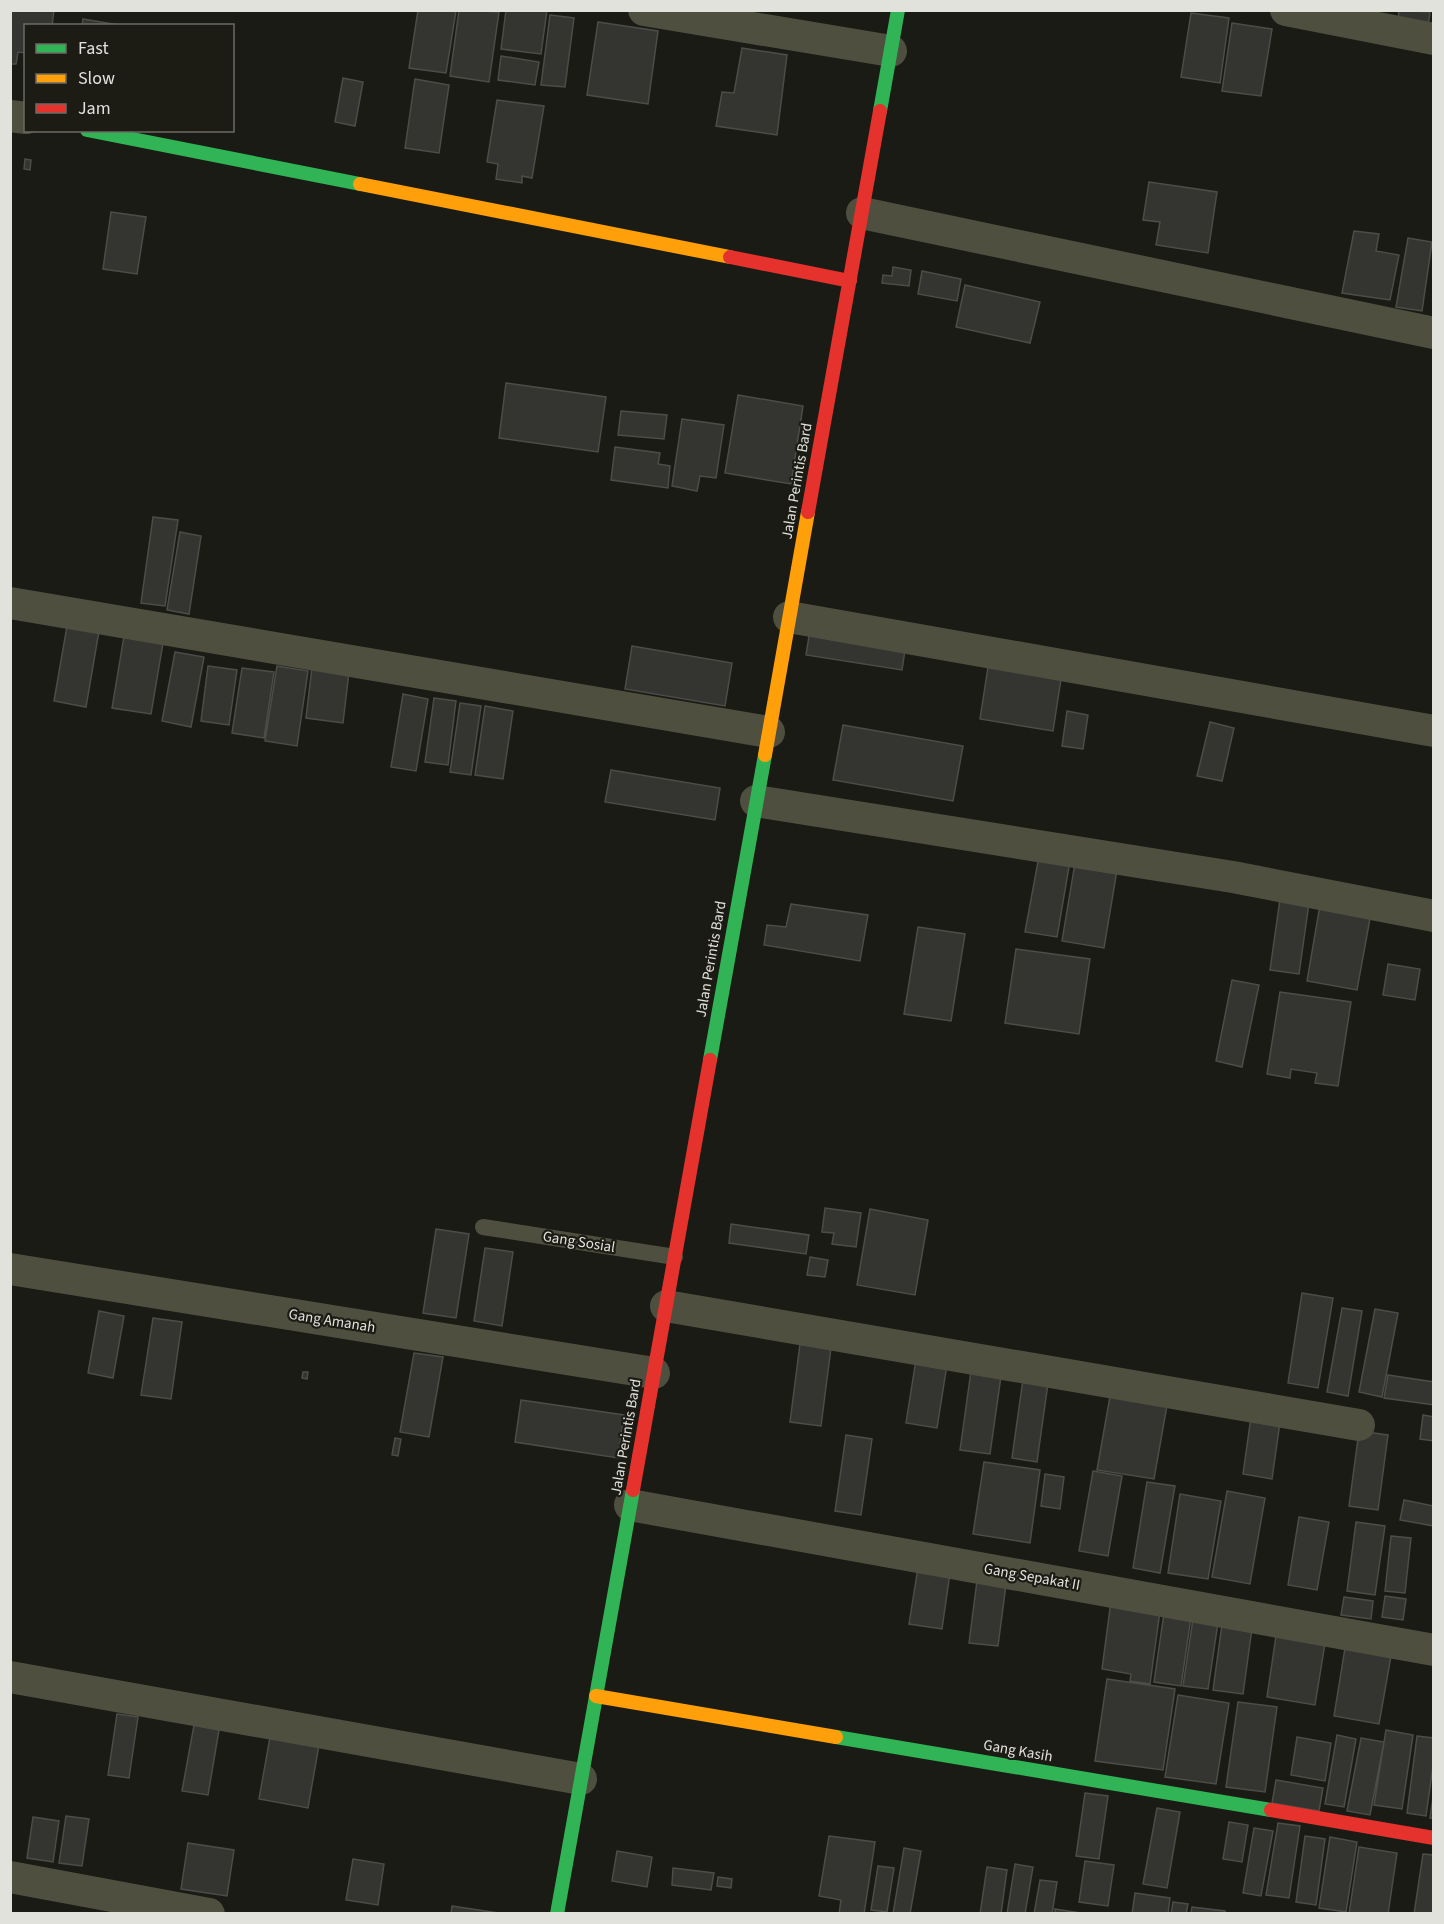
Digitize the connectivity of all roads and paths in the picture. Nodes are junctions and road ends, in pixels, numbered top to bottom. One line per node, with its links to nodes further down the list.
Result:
1 (644, 10): 5 (street)
2 (898, 10): 5 (street, Jalan Perintis Bard)
3 (1286, 10): 4 (street)
4 (1434, 39)
5 (891, 51): 7 (street, Jalan Perintis Bard)
6 (97, 132): 8 (street)
7 (862, 213): 8 (street, Jalan Perintis Bard); 9 (street)
8 (850, 281): 11 (street, Jalan Perintis Bard)
9 (1434, 333)
10 (10, 603): 13 (street)
11 (789, 617): 12 (street); 13 (street, Jalan Perintis Bard)
12 (1434, 731)
13 (769, 732): 14 (street, Jalan Perintis Bard)
14 (756, 801): 15 (street); 17 (street, Jalan Perintis Bard)
15 (1434, 916)
16 (483, 1227): 17 (lane, Gang Sosial)
17 (675, 1257): 19 (street, Jalan Perintis Bard)
18 (10, 1269): 20 (street, Gang Amanah)
19 (666, 1306): 20 (street, Jalan Perintis Bard); 21 (street)
20 (654, 1373): 22 (street, Jalan Perintis Bard)
21 (1359, 1425)
22 (630, 1505): 23 (street, Gang Sepakat II); 25 (street, Jalan Perintis Bard)
23 (1434, 1650)
24 (10, 1677): 26 (street)
25 (596, 1696): 26 (street, Jalan Perintis Bard); 27 (street, Gang Kasih)
26 (581, 1779): 30 (street, Jalan Perintis Bard)
27 (1434, 1838)
28 (10, 1877): 29 (street)
29 (210, 1914)
30 (557, 1914)

